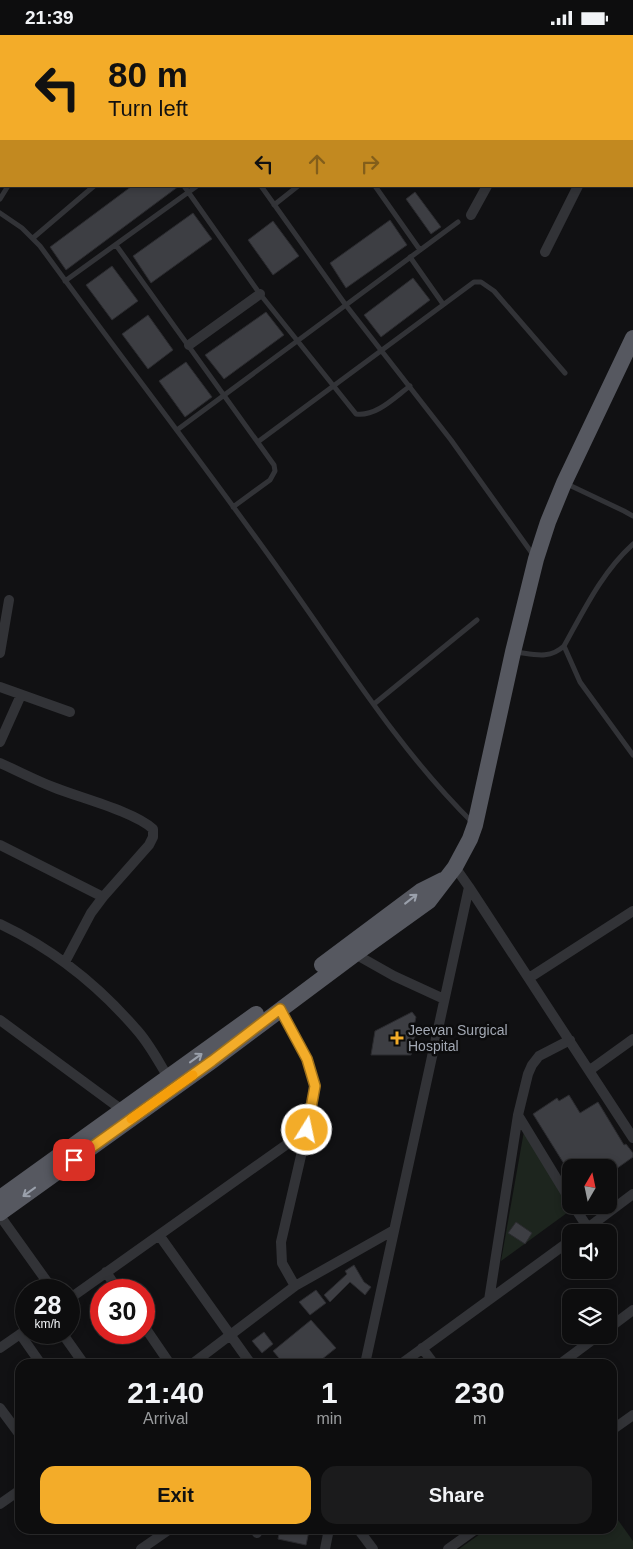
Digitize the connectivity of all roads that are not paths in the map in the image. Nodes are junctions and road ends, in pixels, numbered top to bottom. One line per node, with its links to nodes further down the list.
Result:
1 (7, 187): 11 (lane)
2 (93, 187): 16 (lane)
3 (185, 187): 10 (lane)
4 (196, 187): 10 (lane)
5 (262, 187): 12 (lane)
6 (297, 187): 12 (lane)
7 (376, 187): 18 (lane)
8 (486, 187): 14 (street)
9 (578, 187): 19 (street)
10 (189, 192): 17 (lane); 22 (lane)
11 (0, 199)
12 (274, 205): 23 (lane)
13 (0, 213): 16 (lane)
14 (472, 215)
15 (458, 222): 18 (lane)
16 (33, 238): 21 (lane)
17 (116, 245): 21 (lane); 27 (lane)
18 (420, 250): 20 (lane)
19 (545, 252)
20 (410, 257): 23 (lane); 24 (lane)
21 (65, 281): 33 (lane)
22 (260, 294): 26 (lane); 27 (street)
23 (345, 304): 26 (lane); 28 (lane)
24 (444, 305): 28 (lane); 29 (lane)
25 (633, 338): 35 (highway)
26 (298, 339): 30 (lane); 32 (lane)
27 (189, 345): 32 (lane)
28 (382, 349): 30 (lane); 31 (lane)
29 (565, 373)
30 (332, 386): 31 (lane); 34 (lane)
31 (410, 386): 39 (lane)
32 (224, 394): 33 (lane); 34 (lane)
33 (177, 430): 36 (lane)
34 (259, 441): 36 (lane)
35 (564, 483): 37 (lane); 39 (highway)
36 (233, 507): 47 (lane)
37 (633, 516)
38 (633, 544): 42 (lane)
39 (536, 559): 43 (highway)
40 (9, 600): 44 (street)
41 (477, 620): 47 (lane)
42 (564, 647): 43 (lane); 50 (lane)
43 (514, 652): 52 (highway)
44 (0, 653)
45 (0, 687): 46 (street)
46 (20, 695): 48 (street); 49 (street)
47 (374, 704): 52 (lane)
48 (70, 712)
49 (0, 741)
50 (633, 755)
51 (0, 763): 56 (street)
52 (475, 825): 54 (highway)
53 (0, 845): 56 (street)
54 (450, 873): 55 (street); 59 (highway); 68 (highway, one-way to 54)
55 (469, 887): 61 (street); 62 (street)
56 (103, 897): 60 (street)
57 (633, 911): 61 (street)
58 (0, 924): 60 (street)
59 (355, 954): 62 (street); 63 (highway)
60 (65, 962): 68 (street)
61 (529, 978): 65 (street)
62 (444, 999): 78 (street)
63 (280, 1009): 71 (street); 76 (highway, one-way to 76)
64 (0, 1020): 69 (street)
65 (570, 1039): 67 (street); 70 (street)
66 (633, 1039): 67 (street)
67 (590, 1069): 72 (street)
68 (168, 1077): 69 (highway)
69 (122, 1110): 75 (highway)
70 (518, 1115): 73 (street); 86 (street)
71 (307, 1130): 79 (street); 84 (street)
72 (633, 1138)
73 (562, 1186)
74 (633, 1194): 77 (street)
75 (0, 1198)
76 (0, 1214): 82 (street)
77 (592, 1224)
78 (394, 1230): 84 (street); 102 (street)
79 (159, 1235): 81 (street); 89 (street)
80 (562, 1247): 86 (street)
81 (106, 1272): 83 (street); 85 (street)
82 (45, 1279)
83 (111, 1279)
84 (295, 1286): 89 (street)
85 (80, 1291)
86 (488, 1300): 96 (street)
87 (633, 1310): 88 (street)
88 (617, 1322)
89 (231, 1335): 100 (street); 101 (street)
90 (15, 1338): 95 (street)
91 (155, 1342): 99 (street)
92 (30, 1344): 97 (street)
93 (70, 1344): 98 (street)
94 (587, 1344): 105 (street)
95 (0, 1348)
96 (422, 1348): 103 (street); 104 (street)
97 (38, 1359)
98 (80, 1359)
99 (167, 1359)
100 (199, 1359)
101 (248, 1359)
102 (366, 1359)
103 (408, 1359)
104 (430, 1359)
105 (567, 1359)
106 (0, 1408): 109 (street)
107 (633, 1415): 108 (street)
108 (617, 1426)
109 (15, 1428)
110 (15, 1494): 111 (street)
111 (0, 1504)
112 (163, 1534): 116 (street)
113 (328, 1534): 117 (street)
114 (362, 1534): 118 (street)
115 (469, 1534): 119 (street)
116 (141, 1549)
117 (325, 1549)
118 (373, 1549)
119 (448, 1549)

